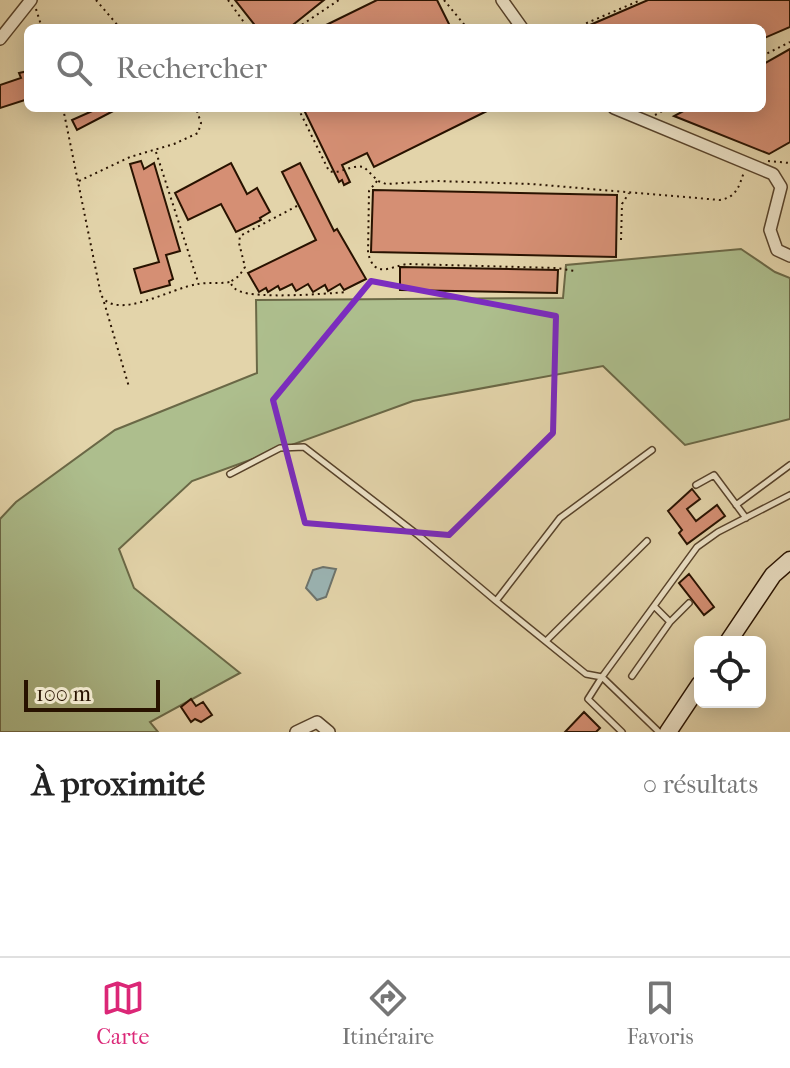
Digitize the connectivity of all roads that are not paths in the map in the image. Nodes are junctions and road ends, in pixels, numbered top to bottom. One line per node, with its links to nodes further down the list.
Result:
1 (502, 0): 3 (street)
2 (30, 1): 4 (street)
3 (519, 24)
4 (0, 39)
5 (624, 112): 6 (street)
6 (790, 256)
7 (652, 450): 16 (lane)
8 (790, 465): 12 (lane)
9 (230, 474): 16 (lane)
10 (696, 485): 12 (lane)
11 (790, 495): 13 (lane)
12 (736, 505): 13 (lane)
13 (746, 518): 18 (lane)
14 (647, 541): 21 (lane)
15 (790, 560): 20 (main road)
16 (496, 601): 21 (lane)
17 (689, 603): 19 (lane)
18 (654, 606): 19 (lane); 23 (lane)
19 (670, 622): 22 (lane)
20 (732, 636)
21 (546, 641): 23 (lane)
22 (632, 676)
23 (602, 677): 27 (lane); 28 (lane)
24 (694, 693): 29 (main road)
25 (296, 732): 26 (street)
26 (329, 732)
27 (622, 732)
28 (659, 732)
29 (668, 732)

